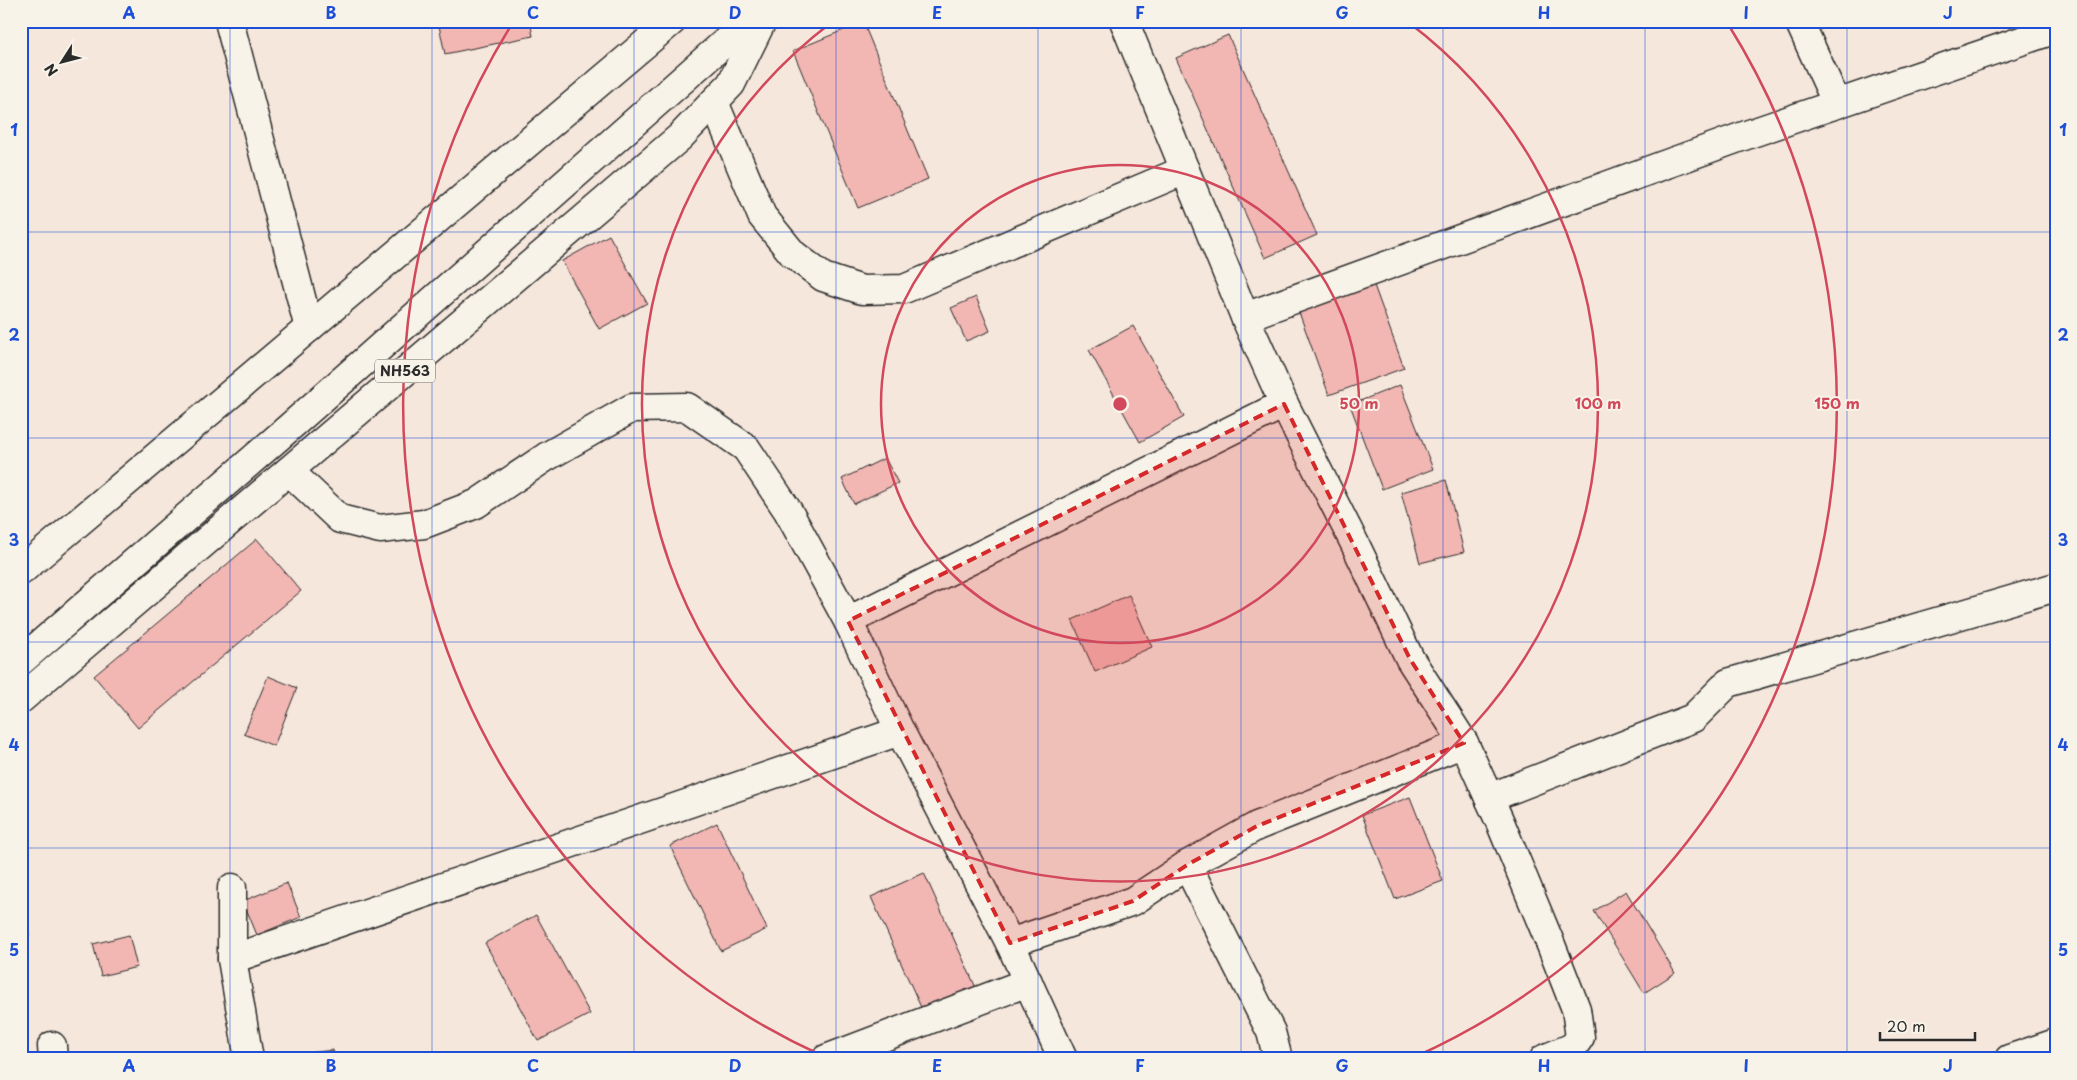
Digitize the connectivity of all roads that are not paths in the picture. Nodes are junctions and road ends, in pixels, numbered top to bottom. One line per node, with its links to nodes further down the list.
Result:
1 (229, 21): 12 (main road)
2 (672, 21): 12 (main road)
3 (749, 21): 18 (main road)
4 (762, 21): 8 (main road, NH563)
5 (1124, 21): 10 (main road)
6 (1799, 21): 9 (main road)
7 (2056, 29): 9 (main road)
8 (714, 102): 10 (main road); 14 (main road, NH563)
9 (1837, 104): 11 (main road)
10 (1185, 170): 11 (main road)
11 (1245, 317): 13 (main road)
12 (309, 328): 15 (main road)
13 (1284, 404): 17 (main road); 21 (main road)
14 (289, 471): 17 (main road); 19 (main road, NH563)
15 (21, 571)
16 (2056, 587): 22 (main road)
17 (848, 621): 20 (main road)
18 (21, 661)
19 (21, 698)
20 (900, 731): 25 (main road); 26 (main road)
21 (1464, 743): 22 (main road); 23 (main road)
22 (1489, 798): 29 (main road)
23 (1187, 865): 25 (main road); 33 (main road)
24 (232, 888): 26 (main road)
25 (1010, 943): 27 (main road)
26 (232, 959): 30 (main road)
27 (1028, 982): 31 (main road); 32 (main road)
28 (2056, 1043): 35 (main road)
29 (1576, 1053): 34 (main road)
30 (249, 1059)
31 (826, 1059)
32 (1063, 1059)
33 (1278, 1059)
34 (1544, 1059)
35 (2009, 1059)

